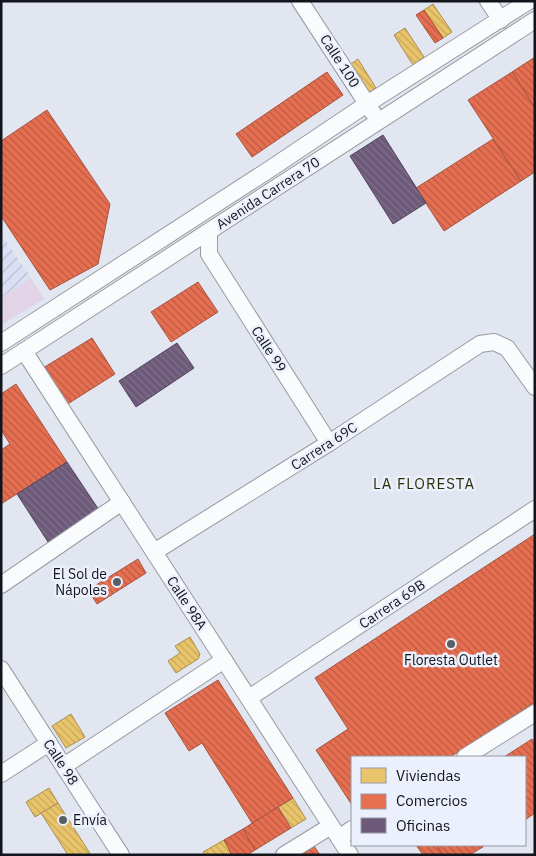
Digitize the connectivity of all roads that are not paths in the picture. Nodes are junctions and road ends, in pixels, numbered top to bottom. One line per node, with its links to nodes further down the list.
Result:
1 (488, 1): 4 (street)
2 (529, 1): 4 (street, Avenida Carrera 70)
3 (307, 4): 6 (street, Calle 100)
4 (501, 20): 6 (street, Avenida Carrera 70)
5 (535, 20): 7 (street, Avenida Carrera 70)
6 (367, 104): 7 (street, Calle 100); 8 (street, Avenida Carrera 70)
7 (378, 122): 9 (street, Avenida Carrera 70)
8 (200, 215): 10 (street); 12 (street, Avenida Carrera 70)
9 (209, 232): 10 (street, Avenida Carrera 70); 11 (street)
10 (188, 245): 11 (street); 13 (street, Avenida Carrera 70)
11 (208, 254): 16 (street, Calle 99)
12 (1, 343)
13 (24, 351): 14 (street, Avenida Carrera 70); 17 (street, Calle 98A)
14 (1, 366)
15 (535, 386): 16 (street, Carrera 69C)
16 (329, 443): 19 (street, Carrera 69C)
17 (122, 502): 19 (street, Calle 98A); 20 (street)
18 (535, 509): 23 (street, Carrera 69B)
19 (154, 552): 21 (street, Calle 98A)
20 (1, 585)
21 (224, 660): 23 (street, Calle 98A); 27 (street)
22 (1, 669): 25 (street, Calle 98)
23 (249, 698): 29 (street, Calle 98A)
24 (535, 713): 26 (street)
25 (49, 743): 27 (street, Calle 98); 28 (street)
26 (467, 756)
27 (64, 766): 30 (street, Calle 98)
28 (1, 774)
29 (341, 831): 31 (street); 32 (street, Calle 98A)
30 (121, 855)
31 (284, 855)
32 (350, 855)

